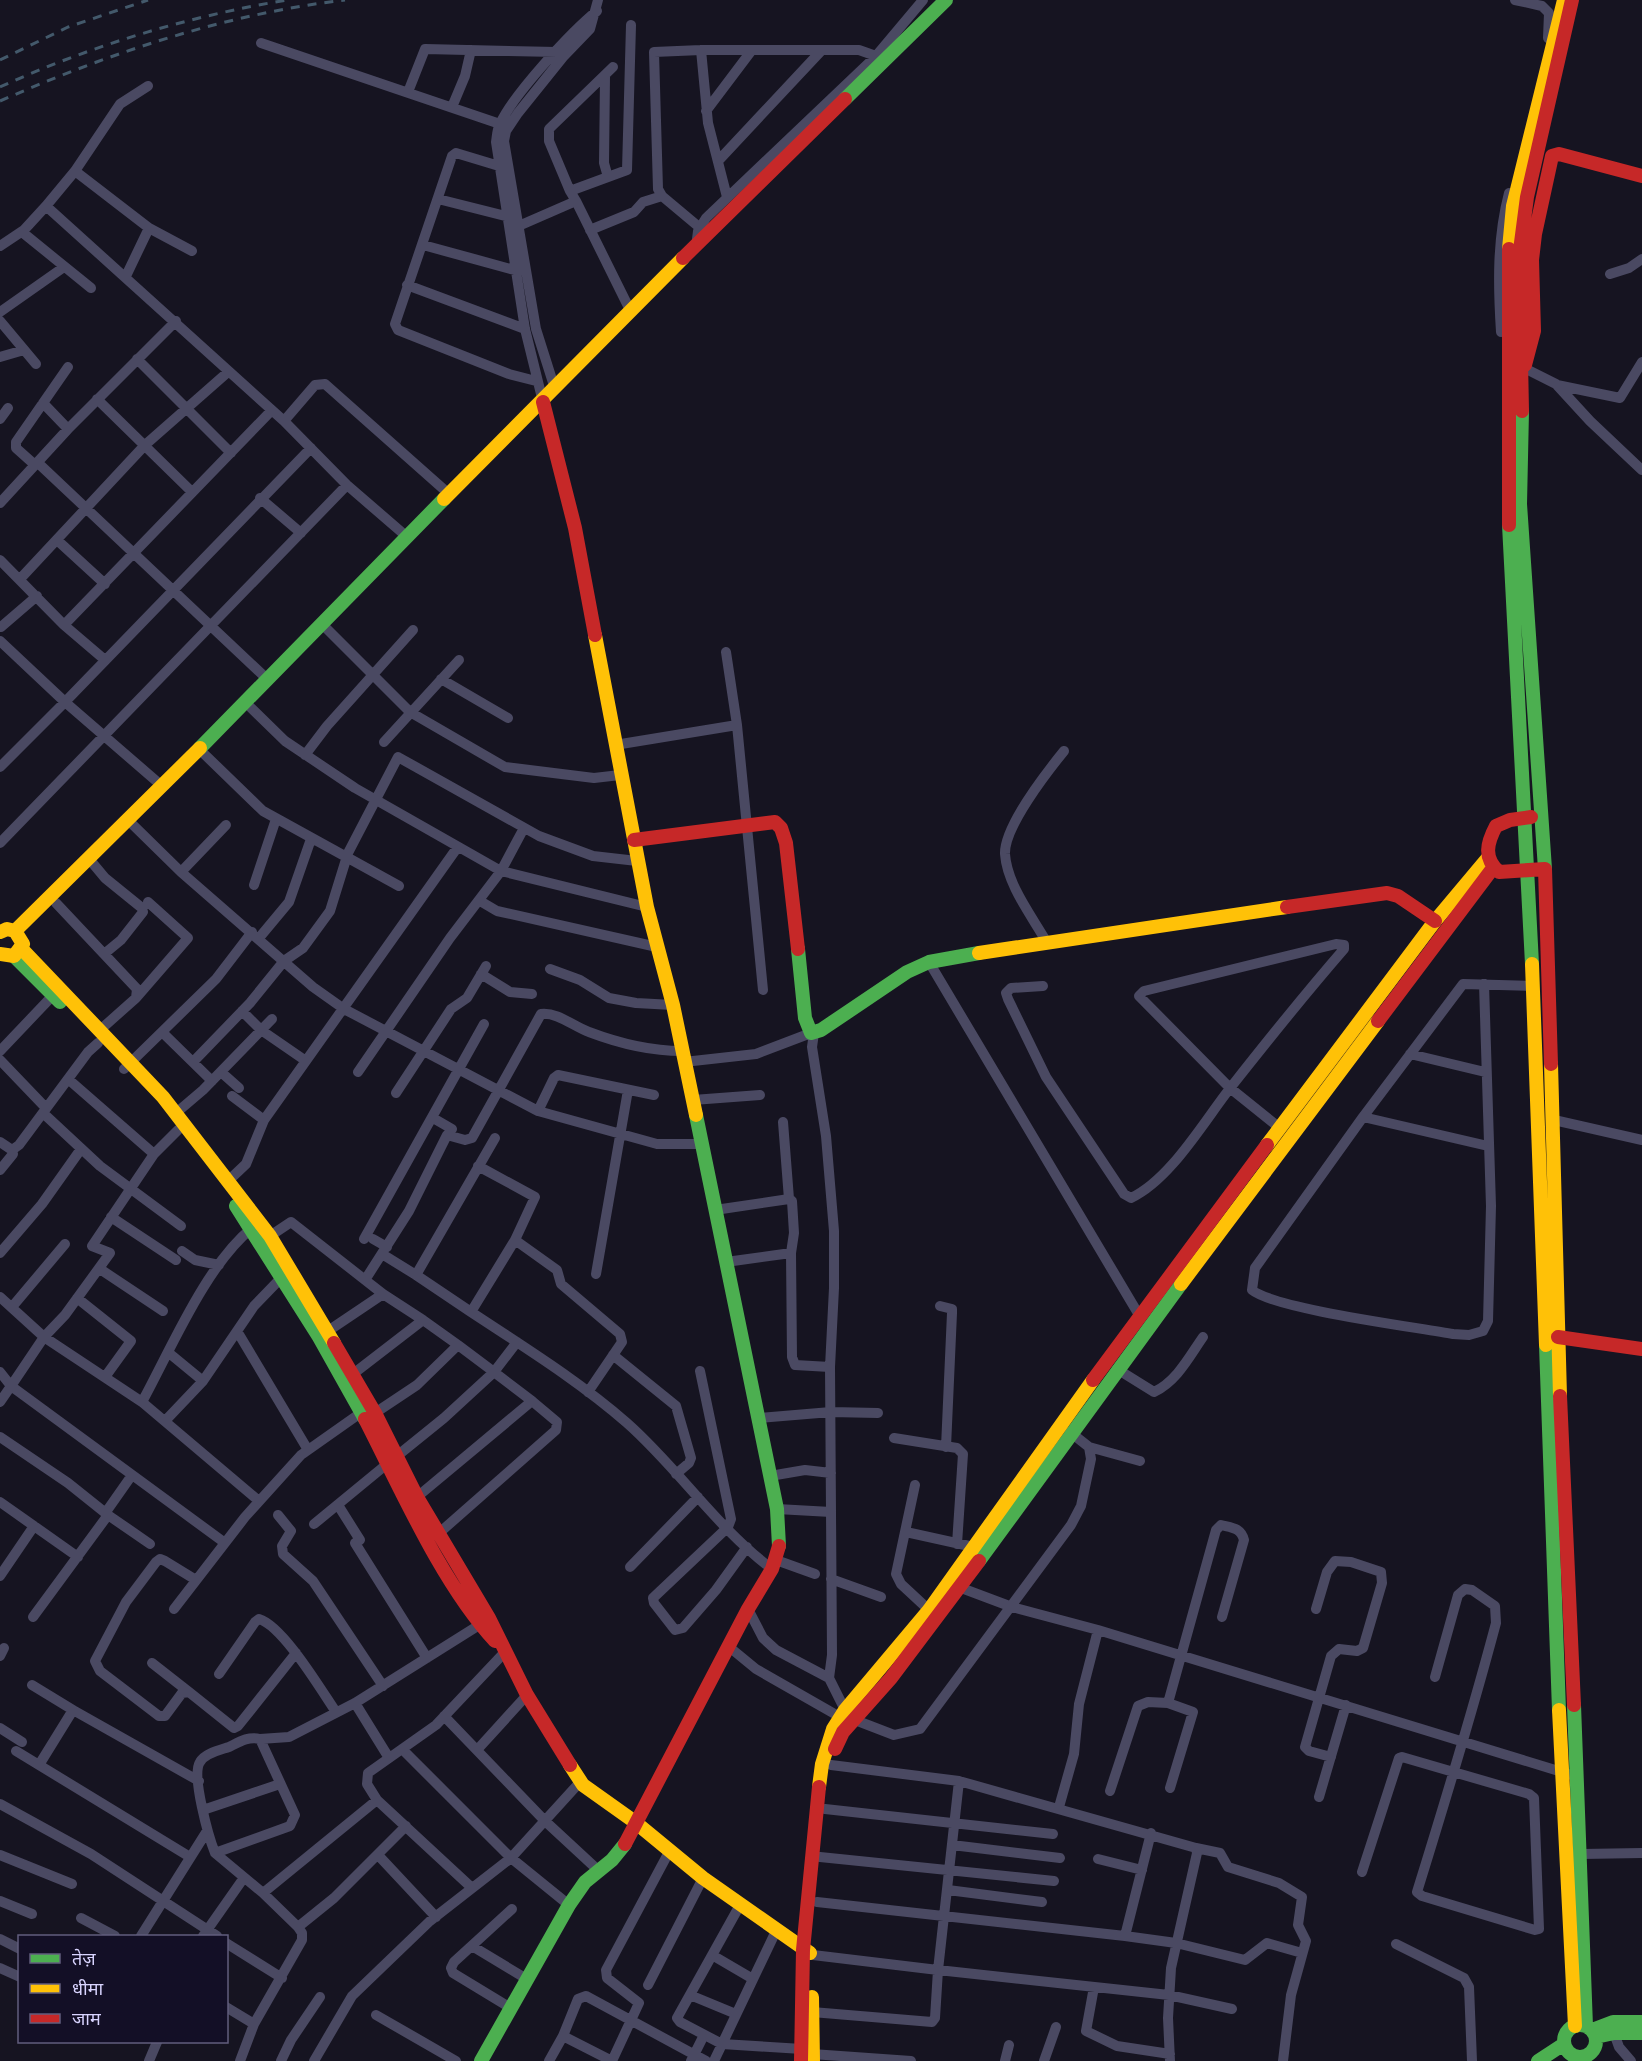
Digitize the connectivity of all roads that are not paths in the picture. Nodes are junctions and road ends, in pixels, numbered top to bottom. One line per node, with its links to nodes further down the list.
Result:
1 (923, 0): 14 (street)
2 (946, 0): 40 (street)
3 (1515, 0): 61 (street)
4 (1564, 0): 54 (street)
5 (1572, 0): 54 (street)
6 (597, 6): 13 (street); 35 (street)
7 (631, 25): 26 (street)
8 (261, 43): 18 (street)
9 (471, 50): 13 (street); 18 (street); 19 (street)
10 (701, 50): 11 (street); 20 (street); 28 (street)
11 (752, 51): 12 (street); 20 (street)
12 (821, 51): 14 (street); 22 (street)
13 (557, 52): 21 (street)
14 (876, 56): 29 (street)
15 (613, 67): 16 (street)
16 (604, 77): 26 (street); 27 (street)
17 (148, 86): 24 (street)
18 (408, 92): 19 (street)
19 (452, 107): 21 (street)
20 (706, 111): 22 (street)
21 (500, 124): 23 (street)
22 (719, 160): 29 (street)
23 (499, 166): 30 (street); 32 (street)
24 (75, 171): 31 (street); 34 (street)
25 (1642, 176): 61 (street)
26 (608, 177): 27 (street)
27 (573, 196): 35 (street); 36 (street)
28 (662, 196): 33 (street); 36 (street)
29 (727, 197): 33 (street)
30 (438, 199): 32 (street); 38 (street)
31 (46, 206): 37 (street); 46 (street)
32 (509, 217): 35 (street)
33 (699, 227): 40 (street)
34 (149, 228): 41 (street); 46 (street)
35 (516, 228): 44 (street); 65 (street)
36 (590, 230): 49 (street)
37 (22, 232): 39 (street); 43 (street)
38 (423, 244): 44 (street); 47 (street)
39 (0, 246)
40 (696, 247): 49 (street)
41 (192, 251)
42 (1642, 259): 45 (street)
43 (64, 267): 48 (street); 50 (street)
44 (518, 271): 53 (street)
45 (1610, 274)
46 (126, 276): 52 (street)
47 (407, 285): 53 (street); 63 (street)
48 (91, 288)
49 (630, 310): 65 (street)
50 (0, 312)
51 (0, 321): 55 (street)
52 (176, 321): 57 (street); 62 (street)
53 (525, 329): 63 (street)
54 (1516, 345): 61 (street)
55 (24, 350): 56 (street); 59 (street)
56 (0, 357)
57 (137, 359): 66 (street); 70 (street)
58 (1642, 362): 64 (street)
59 (36, 364)
60 (68, 368): 68 (street)
61 (1519, 370): 64 (street); 122 (street); 123 (street)
62 (228, 372): 70 (street); 71 (street)
63 (536, 381): 67 (street)
64 (1556, 384): 79 (street)
65 (555, 389): 67 (street)
66 (97, 399): 74 (street); 75 (street)
67 (543, 402): 82 (street); 114 (street)
68 (43, 403): 74 (street); 78 (street)
69 (8, 408): 72 (street)
70 (186, 410): 75 (street); 77 (street)
71 (272, 410): 73 (street); 77 (street)
72 (0, 419)
73 (284, 421): 76 (street); 82 (street)
74 (68, 429): 78 (street)
75 (145, 446): 81 (street); 85 (street)
76 (310, 448): 80 (street); 83 (street)
77 (231, 453): 81 (street)
78 (36, 464): 84 (street); 85 (street)
79 (1642, 470)
80 (347, 485): 86 (street); 87 (street)
81 (192, 492): 89 (street)
82 (449, 494): 87 (street)
83 (260, 498): 86 (street); 93 (street)
84 (0, 503)
85 (86, 509): 88 (street); 89 (street)
86 (302, 533): 98 (street)
87 (406, 536): 95 (street)
88 (57, 540): 91 (street); 92 (street)
89 (133, 554): 92 (street); 93 (street)
90 (0, 560): 91 (street)
91 (20, 579): 94 (street)
92 (105, 584): 96 (street)
93 (172, 591): 98 (street); 102 (street)
94 (37, 596): 96 (street); 97 (street)
95 (321, 623): 104 (street); 105 (street)
96 (64, 625): 102 (street)
97 (1, 627)
98 (210, 627): 105 (street); 112 (street)
99 (413, 630): 104 (street)
100 (0, 641): 107 (street)
101 (726, 652): 111 (street)
102 (105, 660): 107 (street)
103 (459, 660): 106 (street)
104 (372, 675): 109 (street); 117 (street)
105 (266, 678): 108 (street)
106 (441, 679): 109 (street); 110 (street)
107 (65, 702): 112 (street); 118 (street)
108 (245, 702): 115 (street); 117 (street)
109 (410, 712): 113 (street); 119 (street)
110 (508, 718)
111 (737, 725): 114 (street); 127 (street)
112 (104, 736): 120 (street); 131 (street)
113 (384, 742)
114 (615, 746): 119 (street)
115 (199, 749): 120 (street); 124 (street)
116 (1064, 752): 149 (street)
117 (305, 755): 121 (street)
118 (0, 767)
119 (620, 775): 130 (street)
120 (162, 786): 125 (street)
121 (375, 798): 128 (street); 132 (street); 133 (street)
122 (1540, 815): 123 (street); 137 (street)
123 (1524, 818): 136 (street); 140 (street)
124 (276, 819): 129 (street); 141 (street)
125 (129, 821): 134 (street); 138 (street)
126 (226, 825): 138 (street)
127 (746, 827): 130 (street); 159 (street); 171 (street)
128 (524, 828): 135 (street); 139 (street)
129 (311, 839): 133 (street); 148 (street)
130 (634, 840): 135 (street)
131 (0, 843)
132 (457, 848): 139 (street); 164 (street)
133 (346, 859): 142 (street); 153 (street)
134 (90, 860): 145 (street); 150 (street); 152 (street)
135 (637, 861): 146 (street)
136 (1490, 863): 140 (street); 147 (street); 256 (street)
137 (1545, 869): 140 (street); 200 (street)
138 (181, 872): 148 (street)
139 (501, 872): 143 (street); 146 (street)
140 (1526, 872): 158 (street)
141 (254, 885)
142 (399, 886)
143 (480, 901): 151 (street); 169 (street)
144 (148, 902): 162 (street)
145 (56, 903): 150 (street); 152 (street)
146 (647, 907): 151 (street)
147 (1435, 921): 149 (street); 203 (street)
148 (255, 935): 153 (street); 170 (street)
149 (1046, 941): 154 (street)
150 (8, 943): 160 (street)
151 (657, 947): 163 (street)
152 (104, 954): 162 (street)
153 (284, 961): 164 (street); 165 (street)
154 (929, 962): 171 (street); 243 (street)
155 (550, 969): 163 (street)
156 (1484, 984): 158 (street); 175 (street); 184 (street)
157 (1043, 986): 187 (street)
158 (1533, 986): 353 (street)
159 (763, 990)
160 (56, 991): 172 (street); 173 (street)
161 (532, 994): 174 (street)
162 (136, 998): 172 (street)
163 (673, 1005): 176 (street)
164 (344, 1009): 169 (street); 178 (street)
165 (242, 1011): 168 (street); 179 (street)
166 (272, 1019): 168 (street)
167 (484, 1024): 181 (street)
168 (261, 1030): 178 (street); 182 (street)
169 (385, 1031): 174 (street); 183 (street)
170 (162, 1032): 179 (street); 180 (street)
171 (812, 1033): 176 (street); 255 (street)
172 (99, 1036): 180 (street); 185 (street)
173 (0, 1051)
174 (425, 1052): 181 (street); 190 (street)
175 (1410, 1054): 184 (street); 197 (street)
176 (683, 1057): 188 (street); 193 (street)
177 (0, 1060): 194 (street)
178 (306, 1061): 199 (street)
179 (193, 1062): 186 (street)
180 (128, 1066): 196 (street); 204 (street)
181 (460, 1070): 188 (street); 198 (street)
182 (221, 1072): 186 (street); 199 (street)
183 (358, 1072)
184 (1485, 1072): 210 (street)
185 (68, 1078): 194 (street); 213 (street)
186 (212, 1081): 196 (street)
187 (1230, 1089): 187 (street); 203 (street)
188 (499, 1090): 195 (street); 226 (street)
189 (628, 1090): 191 (street); 195 (street); 205 (street)
190 (396, 1093)
191 (654, 1095)
192 (760, 1095): 193 (street)
193 (693, 1100): 209 (street)
194 (44, 1110): 211 (street); 212 (street)
195 (538, 1111): 205 (street)
196 (176, 1113): 216 (street)
197 (1363, 1117): 210 (street); 210 (street)
198 (433, 1119): 202 (street); 226 (street)
199 (264, 1120): 216 (street)
200 (1554, 1120): 207 (street); 249 (street)
201 (783, 1122): 218 (street)
202 (452, 1128)
203 (1281, 1129): 243 (street)
204 (178, 1130): 213 (street); 222 (street)
205 (619, 1134): 209 (street); 232 (street)
206 (495, 1138): 214 (street)
207 (1642, 1140)
208 (0, 1142): 212 (street)
209 (702, 1144): 219 (street)
210 (1488, 1146)
211 (81, 1149): 217 (street); 227 (street)
212 (12, 1150): 215 (street)
213 (154, 1154): 217 (street)
214 (478, 1166): 224 (street); 233 (street)
215 (0, 1170)
216 (227, 1182): 223 (street)
217 (131, 1188): 220 (street); 221 (street)
218 (789, 1199): 219 (street); 228 (street)
219 (715, 1210): 229 (street)
220 (111, 1217): 230 (street); 231 (street)
221 (181, 1226)
222 (252, 1228): 230 (street); 234 (street)
223 (270, 1236): 235 (street); 246 (street)
224 (515, 1240): 242 (street); 254 (street)
225 (65, 1244): 240 (street)
226 (384, 1251): 233 (street); 235 (street)
227 (0, 1253)
228 (791, 1253): 229 (street); 255 (street)
229 (726, 1262): 271 (street)
230 (219, 1265): 253 (street)
231 (100, 1269): 238 (street); 241 (street)
232 (596, 1274)
233 (416, 1275): 242 (street)
234 (282, 1277): 245 (street); 269 (street)
235 (365, 1280): 236 (street)
236 (382, 1294): 244 (street); 246 (street)
237 (0, 1297): 240 (street)
238 (77, 1298): 247 (street); 261 (street)
239 (940, 1306): 276 (street)
240 (12, 1307): 247 (street)
241 (163, 1311)
242 (471, 1312): 250 (street)
243 (1139, 1315): 304 (street)
244 (423, 1320): 251 (street); 260 (street)
245 (237, 1331): 262 (street); 278 (street)
246 (328, 1331): 260 (street)
247 (44, 1336): 261 (street); 263 (street)
248 (1203, 1337): 256 (street)
249 (1558, 1337): 252 (street); 355 (street)
250 (517, 1342): 259 (street); 264 (street)
251 (458, 1345): 259 (street); 269 (street)
252 (1642, 1349)
253 (169, 1353): 262 (street); 267 (street)
254 (613, 1354): 264 (street); 282 (street)
255 (830, 1367): 268 (street)
256 (1117, 1369): 273 (street)
257 (700, 1371): 297 (street)
258 (0, 1372): 263 (street)
259 (494, 1372): 265 (street); 279 (street)
260 (353, 1374): 269 (street)
261 (105, 1377): 267 (street)
262 (203, 1381): 272 (street)
263 (11, 1386): 266 (street); 283 (street)
264 (588, 1392): 282 (street)
265 (532, 1401): 286 (street); 299 (street)
266 (0, 1402)
267 (142, 1402): 272 (street)
268 (831, 1412): 270 (street); 271 (street); 281 (street)
269 (369, 1413): 278 (street); 279 (street)
270 (878, 1413)
271 (758, 1418): 284 (street)
272 (165, 1421): 289 (street)
273 (1070, 1432): 277 (street); 312 (street)
274 (0, 1437): 293 (street)
275 (894, 1438): 276 (street)
276 (946, 1447): 302 (street)
277 (1089, 1447): 280 (street); 314 (street)
278 (308, 1450): 289 (street)
279 (392, 1460): 286 (street); 290 (street); 321 (street)
280 (1140, 1461)
281 (831, 1473): 284 (street); 292 (street)
282 (676, 1474): 287 (street)
283 (132, 1475): 293 (street); 300 (street)
284 (770, 1476): 291 (street)
285 (915, 1485): 298 (street)
286 (417, 1497): 299 (street)
287 (698, 1497): 297 (street); 307 (street)
288 (0, 1502): 296 (street)
289 (259, 1502): 300 (street)
290 (338, 1505): 295 (street); 327 (street)
291 (777, 1509): 292 (street); 306 (street)
292 (831, 1512): 310 (street)
293 (107, 1514): 301 (street); 305 (street)
294 (278, 1515): 333 (street)
295 (314, 1524)
296 (34, 1526): 305 (street); 309 (street)
297 (728, 1527): 303 (street); 303 (street)
298 (906, 1532): 302 (street); 318 (street)
299 (438, 1534): 321 (street)
300 (225, 1543): 311 (street)
301 (150, 1544)
302 (957, 1544): 304 (street)
303 (747, 1547): 306 (street)
304 (974, 1547): 312 (street)
305 (78, 1557): 319 (street)
306 (774, 1564): 308 (street); 316 (street)
307 (630, 1567)
308 (815, 1574)
309 (0, 1576)
310 (831, 1579): 313 (street); 331 (street)
311 (196, 1580): 315 (street); 334 (street)
312 (954, 1585): 314 (street); 318 (street); 343 (street)
313 (881, 1597)
314 (1012, 1607): 322 (street); 343 (street)
315 (174, 1609)
316 (748, 1609): 323 (street); 331 (street)
317 (1316, 1609): 336 (street)
318 (929, 1610): 343 (street)
319 (33, 1617)
320 (1222, 1617): 326 (street)
321 (485, 1621): 325 (street); 327 (street)
322 (1098, 1630): 326 (street); 365 (street)
323 (728, 1646): 343 (street); 369 (street)
324 (296, 1653): 329 (street); 334 (street); 341 (street)
325 (504, 1653): 335 (street); 342 (street)
326 (1182, 1655): 336 (street); 338 (street)
327 (427, 1658): 333 (street)
328 (152, 1663): 334 (street)
329 (219, 1674)
330 (1435, 1677): 346 (street)
331 (829, 1678): 343 (street)
332 (32, 1685): 340 (street)
333 (383, 1686): 337 (street)
334 (189, 1692)
335 (527, 1695): 348 (street); 357 (street)
336 (1319, 1697): 339 (street); 349 (street)
337 (355, 1703): 341 (street); 350 (street)
338 (1168, 1703): 360 (street); 361 (street)
339 (1346, 1705): 346 (street); 349 (street)
340 (74, 1710): 351 (street); 356 (street)
341 (336, 1712): 345 (street)
342 (444, 1716): 347 (street); 348 (street)
343 (847, 1716): 352 (street); 422 (street)
344 (0, 1728): 351 (street)
345 (260, 1739): 356 (street); 359 (street)
346 (1464, 1741): 353 (street); 354 (street)
347 (402, 1749): 350 (street); 386 (street)
348 (477, 1750): 368 (street)
349 (1331, 1757): 362 (street)
350 (389, 1758): 363 (street)
351 (39, 1764): 383 (street)
352 (831, 1765): 358 (street); 366 (street)
353 (1561, 1772): 355 (street); 446 (street)
354 (1455, 1773): 354 (street); 391 (street)
355 (1575, 1776): 381 (street)
356 (199, 1781): 367 (street)
357 (581, 1781): 368 (street); 369 (street)
358 (959, 1781): 365 (street); 370 (street)
359 (280, 1784): 367 (street); 378 (street)
360 (1170, 1788)
361 (1110, 1791)
362 (1319, 1797)
363 (377, 1800): 371 (street); 398 (street)
364 (0, 1804): 400 (street)
365 (1059, 1808): 373 (street)
366 (825, 1809): 370 (street); 384 (street)
367 (203, 1810): 372 (street)
368 (545, 1821): 386 (street); 390 (street)
369 (635, 1822): 377 (street); 390 (street)
370 (955, 1822): 374 (street); 375 (street)
371 (406, 1826): 380 (street); 396 (street)
372 (207, 1831): 378 (street); 383 (street)
373 (1151, 1833): 376 (street); 389 (street)
374 (1053, 1834)
375 (952, 1845): 385 (street); 388 (street)
376 (1196, 1848): 417 (street); 423 (street)
377 (670, 1850): 392 (street); 442 (street)
378 (215, 1853): 393 (street)
379 (1642, 1853): 381 (street)
380 (378, 1854): 408 (street); 410 (street)
381 (1582, 1854): 446 (street)
382 (0, 1855): 395 (street)
383 (190, 1857): 400 (street)
384 (820, 1857): 388 (street); 401 (street)
385 (1060, 1857)
386 (511, 1858): 396 (street); 403 (street)
387 (1098, 1859): 389 (street)
388 (950, 1869): 394 (street); 397 (street)
389 (1142, 1870): 415 (street)
390 (598, 1871): 403 (street)
391 (1362, 1872)
392 (703, 1878): 404 (street); 431 (street)
393 (243, 1879): 398 (street); 412 (street)
394 (1054, 1881)
395 (72, 1884)
396 (472, 1888): 408 (street)
397 (948, 1890): 402 (street); 407 (street)
398 (263, 1893): 410 (street)
399 (0, 1901): 406 (street)
400 (162, 1902): 412 (street); 414 (street)
401 (817, 1902): 407 (street); 422 (street)
402 (1042, 1902)
403 (569, 1905): 429 (street)
404 (740, 1905): 411 (street); 424 (street)
405 (512, 1909): 420 (street)
406 (32, 1914)
407 (945, 1914): 415 (street); 426 (street)
408 (436, 1917): 461 (street)
409 (81, 1918): 413 (street)
410 (298, 1927): 428 (street)
411 (776, 1932): 422 (street); 430 (street)
412 (205, 1933)
413 (113, 1935)
414 (142, 1935)
415 (1125, 1936): 417 (street)
416 (0, 1939): 421 (street)
417 (1176, 1943): 423 (street); 434 (street)
418 (228, 1944): 428 (street)
419 (1395, 1944): 471 (street)
420 (472, 1946): 429 (street); 436 (street)
421 (18, 1947)
422 (808, 1952): 426 (street); 439 (street); 454 (street)
423 (1302, 1953): 470 (street)
424 (712, 1955): 430 (street); 433 (street)
425 (0, 1968): 427 (street)
426 (938, 1970): 432 (street); 439 (street)
427 (18, 1976)
428 (282, 1978): 444 (street)
429 (525, 1978): 436 (street)
430 (753, 1979): 440 (street)
431 (648, 1985)
432 (1094, 1987): 434 (street); 456 (street)
433 (690, 1995): 440 (street); 449 (street)
434 (1169, 1995): 438 (street); 456 (street)
435 (320, 1997): 460 (street)
436 (509, 2007): 463 (street)
437 (228, 2008): 444 (street)
438 (1232, 2009)
439 (812, 2012): 454 (street)
440 (736, 2014): 452 (street)
441 (376, 2015): 462 (street)
442 (632, 2021): 450 (street); 450 (street); 457 (street)
443 (1642, 2022): 446 (street)
444 (254, 2024): 459 (street)
445 (1056, 2026): 469 (street)
446 (1587, 2030): 447 (street); 455 (street); 455 (street)
447 (1614, 2033): 448 (street); 473 (street)
448 (1642, 2033)
449 (704, 2035): 452 (street); 457 (street)
450 (563, 2036): 464 (street)
451 (157, 2043): 458 (street)
452 (722, 2044): 454 (street); 466 (street)
453 (1010, 2045): 468 (street)
454 (807, 2056): 467 (street)
455 (1575, 2056): 472 (street)
456 (1170, 2057)
457 (692, 2058): 465 (street)
458 (149, 2061)
459 (240, 2061)
460 (281, 2061)
461 (314, 2061)
462 (456, 2061)
463 (481, 2061)
464 (549, 2061)
465 (706, 2061)
466 (714, 2061)
467 (911, 2061)
468 (1005, 2061)
469 (1044, 2061)
470 (1283, 2061)
471 (1472, 2061)
472 (1538, 2061)
473 (1631, 2061)

